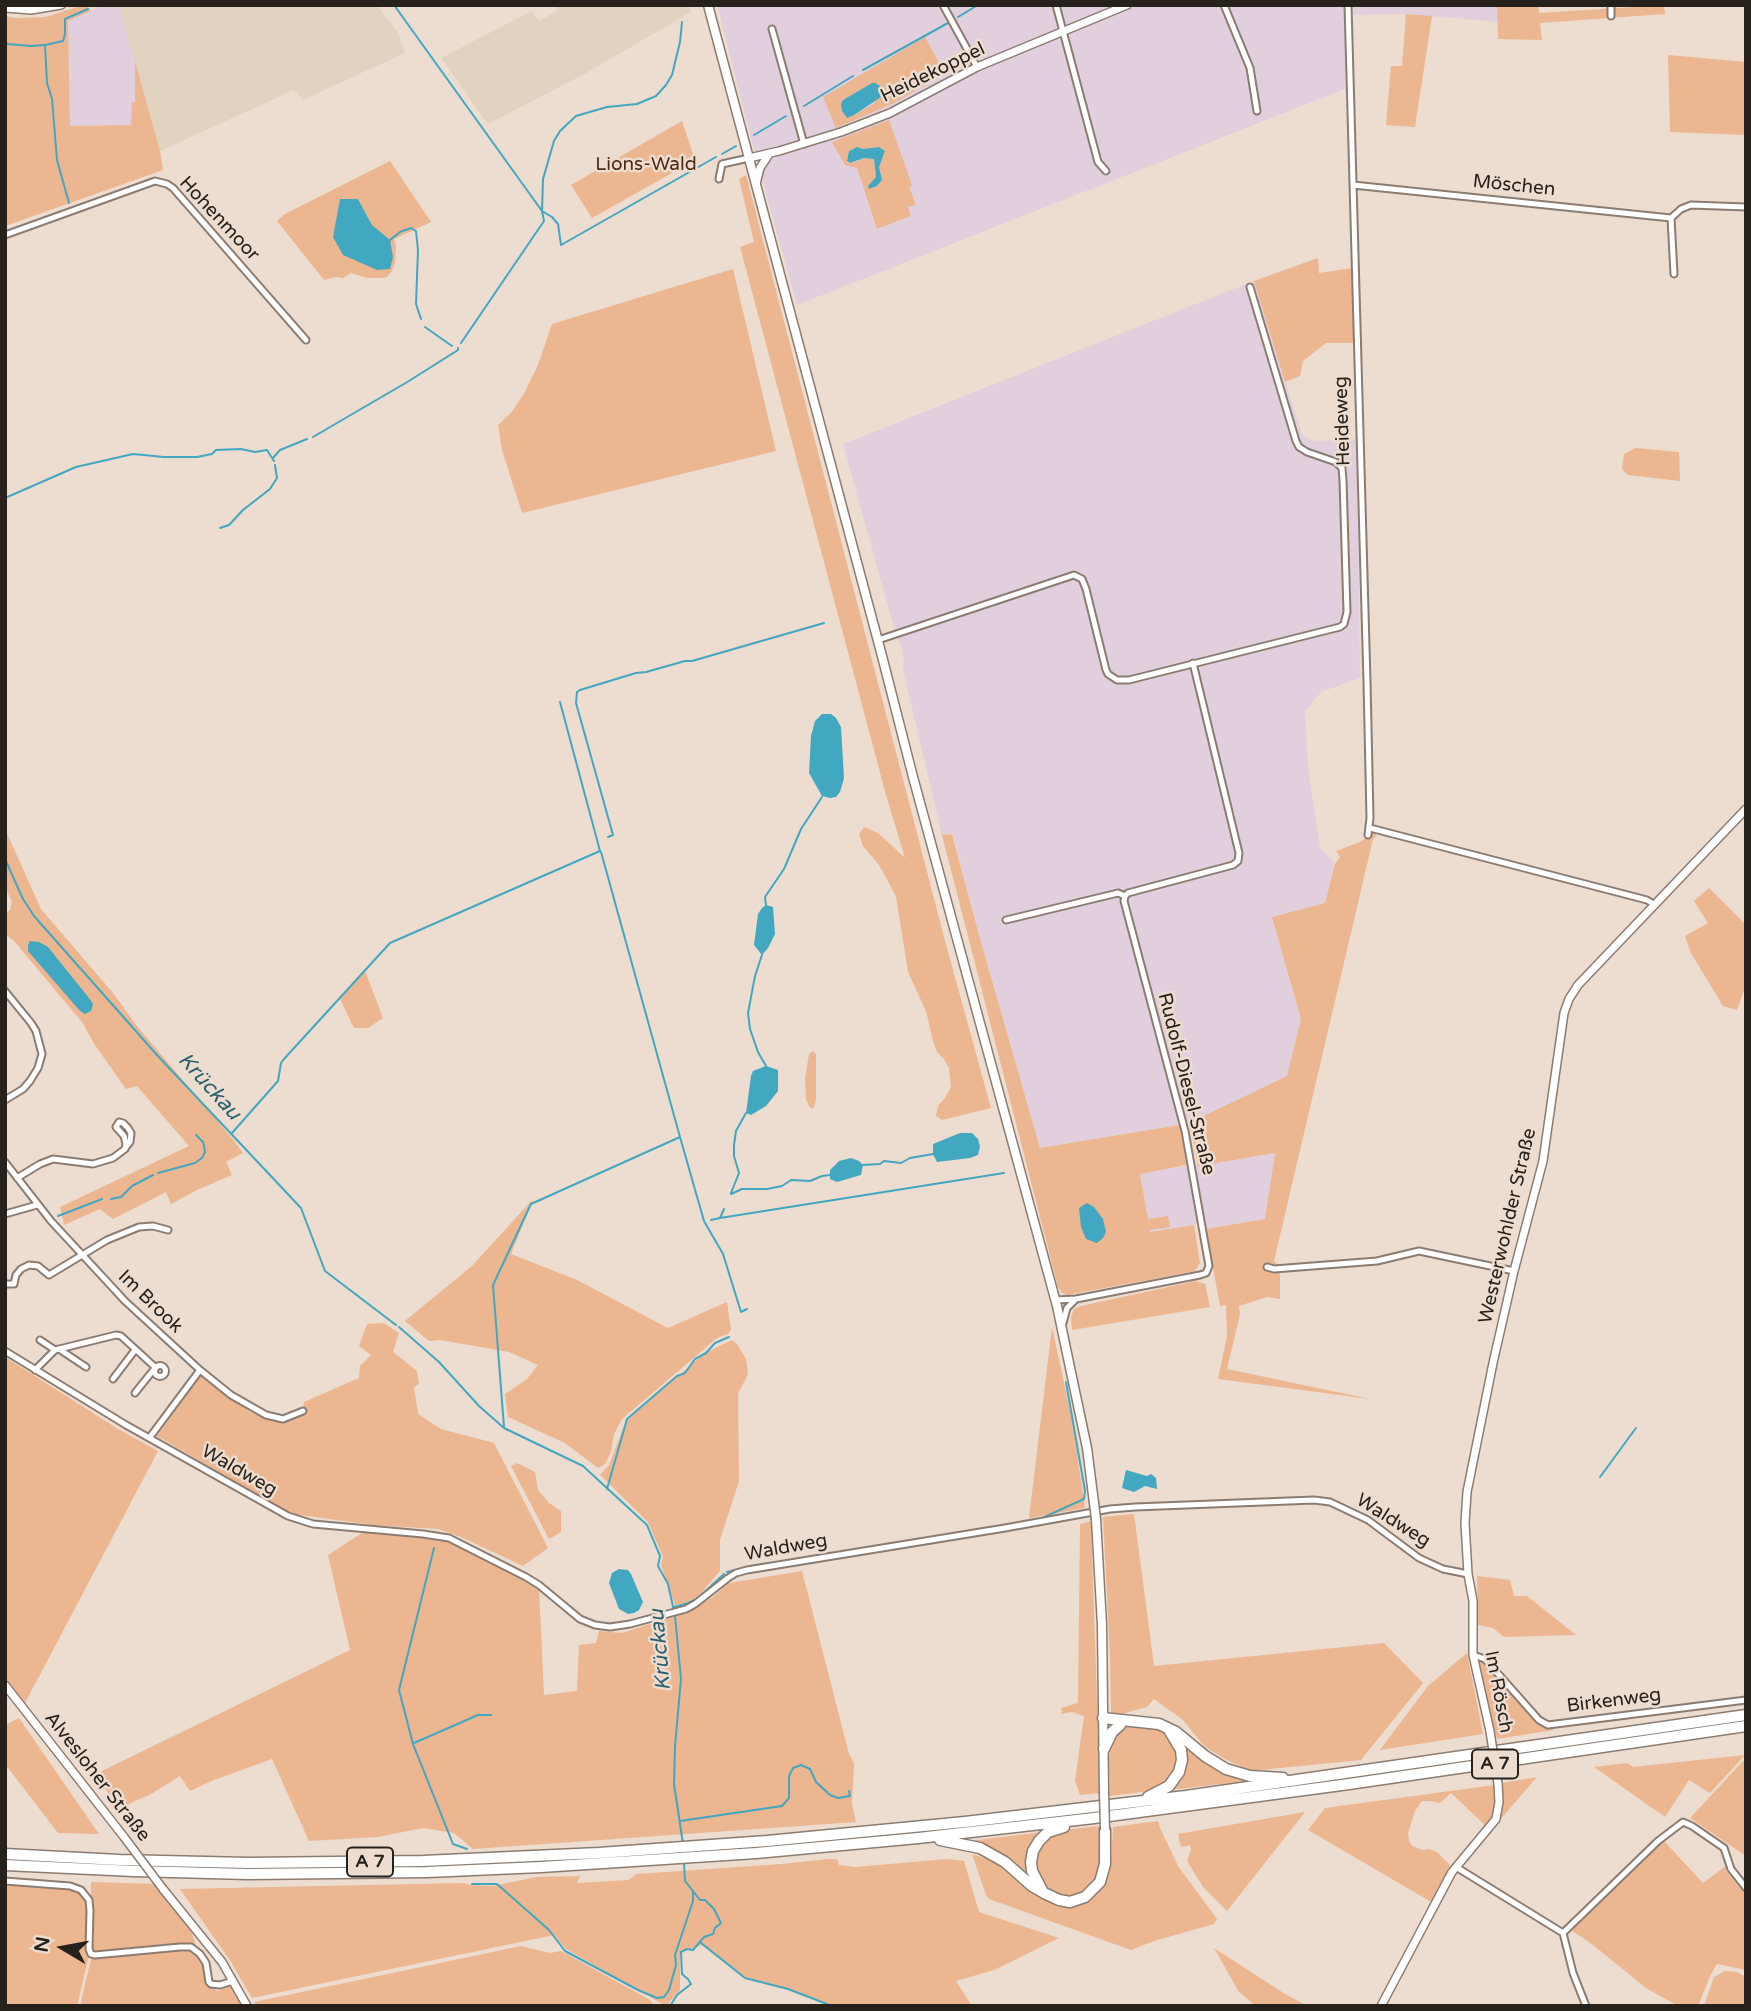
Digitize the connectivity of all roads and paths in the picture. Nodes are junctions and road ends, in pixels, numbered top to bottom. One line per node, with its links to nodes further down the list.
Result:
1 (708, 5): 17 (main road)
2 (943, 5): 13 (street)
3 (1056, 5): 12 (street)
4 (1127, 5): 12 (street, Heidekoppel)
5 (1224, 5): 14 (street)
6 (1348, 5): 21 (street, Heideweg)
7 (1611, 5): 10 (street)
8 (56, 6): 9 (street)
9 (5, 8)
10 (1611, 16)
11 (772, 29): 15 (street)
12 (1063, 32): 13 (street, Heidekoppel); 18 (street)
13 (977, 67): 15 (street, Heidekoppel)
14 (1257, 111)
15 (804, 144): 16 (street, Heidekoppel)
16 (770, 153): 17 (street, Heidekoppel); 20 (street)
17 (749, 158): 19 (street); 20 (main road)
18 (1106, 171)
19 (719, 179)
20 (756, 185): 28 (main road)
21 (1353, 185): 23 (street, Möschen); 32 (street, Heideweg)
22 (1746, 207): 23 (street, Möschen)
23 (1671, 218): 25 (street)
24 (5, 235): 27 (street, Hohenmoor)
25 (1674, 274)
26 (1251, 287): 29 (street)
27 (306, 340)
28 (878, 640): 29 (street); 47 (main road)
29 (1193, 663): 31 (street)
30 (1746, 809): 32 (street, Westerwohlder Straße)
31 (1125, 896): 33 (street); 46 (street, Rudolf-Diesel-Straße)
32 (1655, 905): 44 (street, Westerwohlder Straße)
33 (1006, 920)
34 (5, 990): 35 (street)
35 (5, 1100)
36 (125, 1149): 36 (street); 38 (street)
37 (5, 1162): 38 (street, Im Brook)
38 (17, 1178): 39 (street, Im Brook)
39 (37, 1205): 40 (street); 42 (street, Im Brook)
40 (5, 1214)
41 (167, 1230): 42 (street)
42 (81, 1254): 45 (street); 55 (street, Im Brook)
43 (1267, 1267): 44 (street)
44 (1514, 1270): 60 (street, Westerwohlder Straße)
45 (5, 1284)
46 (1076, 1299): 47 (street, Rudolf-Diesel-Straße); 48 (street)
47 (1056, 1303): 48 (main road)
48 (1062, 1328): 66 (main road, bridge)
49 (40, 1339): 50 (street)
50 (57, 1350): 51 (street); 53 (street); 54 (street)
51 (135, 1350): 56 (street); 57 (street)
52 (5, 1351): 54 (street, Waldweg)
53 (86, 1367)
54 (35, 1370): 59 (street, Waldweg)
55 (201, 1370): 58 (street, Im Brook); 59 (street)
56 (113, 1379)
57 (135, 1393)
58 (303, 1411)
59 (150, 1437): 60 (street, Waldweg)
60 (1468, 1574): 61 (street, Westerwohlder Straße)
61 (1472, 1633): 62 (street, Im Rösch)
62 (1473, 1655): 64 (street, Birkenweg); 80 (street, Im Rösch, bridge)
63 (5, 1685): 85 (street, Alvesloher Straße, bridge)
64 (1746, 1700)
65 (1746, 1715): 72 (highway, A 7)
66 (1103, 1718): 67 (highway); 68 (highway); 71 (main road)
67 (1132, 1721): 68 (highway); 70 (highway)
68 (1120, 1725): 71 (highway)
69 (1746, 1726): 74 (highway, A 7)
70 (1166, 1727): 72 (highway); 73 (highway)
71 (1104, 1749): 75 (main road, bridge)
72 (1311, 1779): 73 (highway, A 7)
73 (1135, 1802): 77 (highway, A 7)
74 (1094, 1818): 76 (highway, A 7); 83 (highway)
75 (1105, 1830): 83 (highway)
76 (918, 1838): 77 (highway, A 7); 83 (highway)
77 (682, 1853): 78 (highway, A 7); 79 (highway, A 7)
78 (5, 1854)
79 (5, 1865)
80 (1456, 1867): 84 (street); 87 (street, Im Rösch)
81 (5, 1881): 85 (street)
82 (1746, 1888): 84 (street)
83 (1044, 1894)
84 (1563, 1933): 88 (street)
85 (233, 1981): 86 (street, Alvesloher Straße)
86 (247, 2006)
87 (1381, 2006)
88 (1586, 2006)

